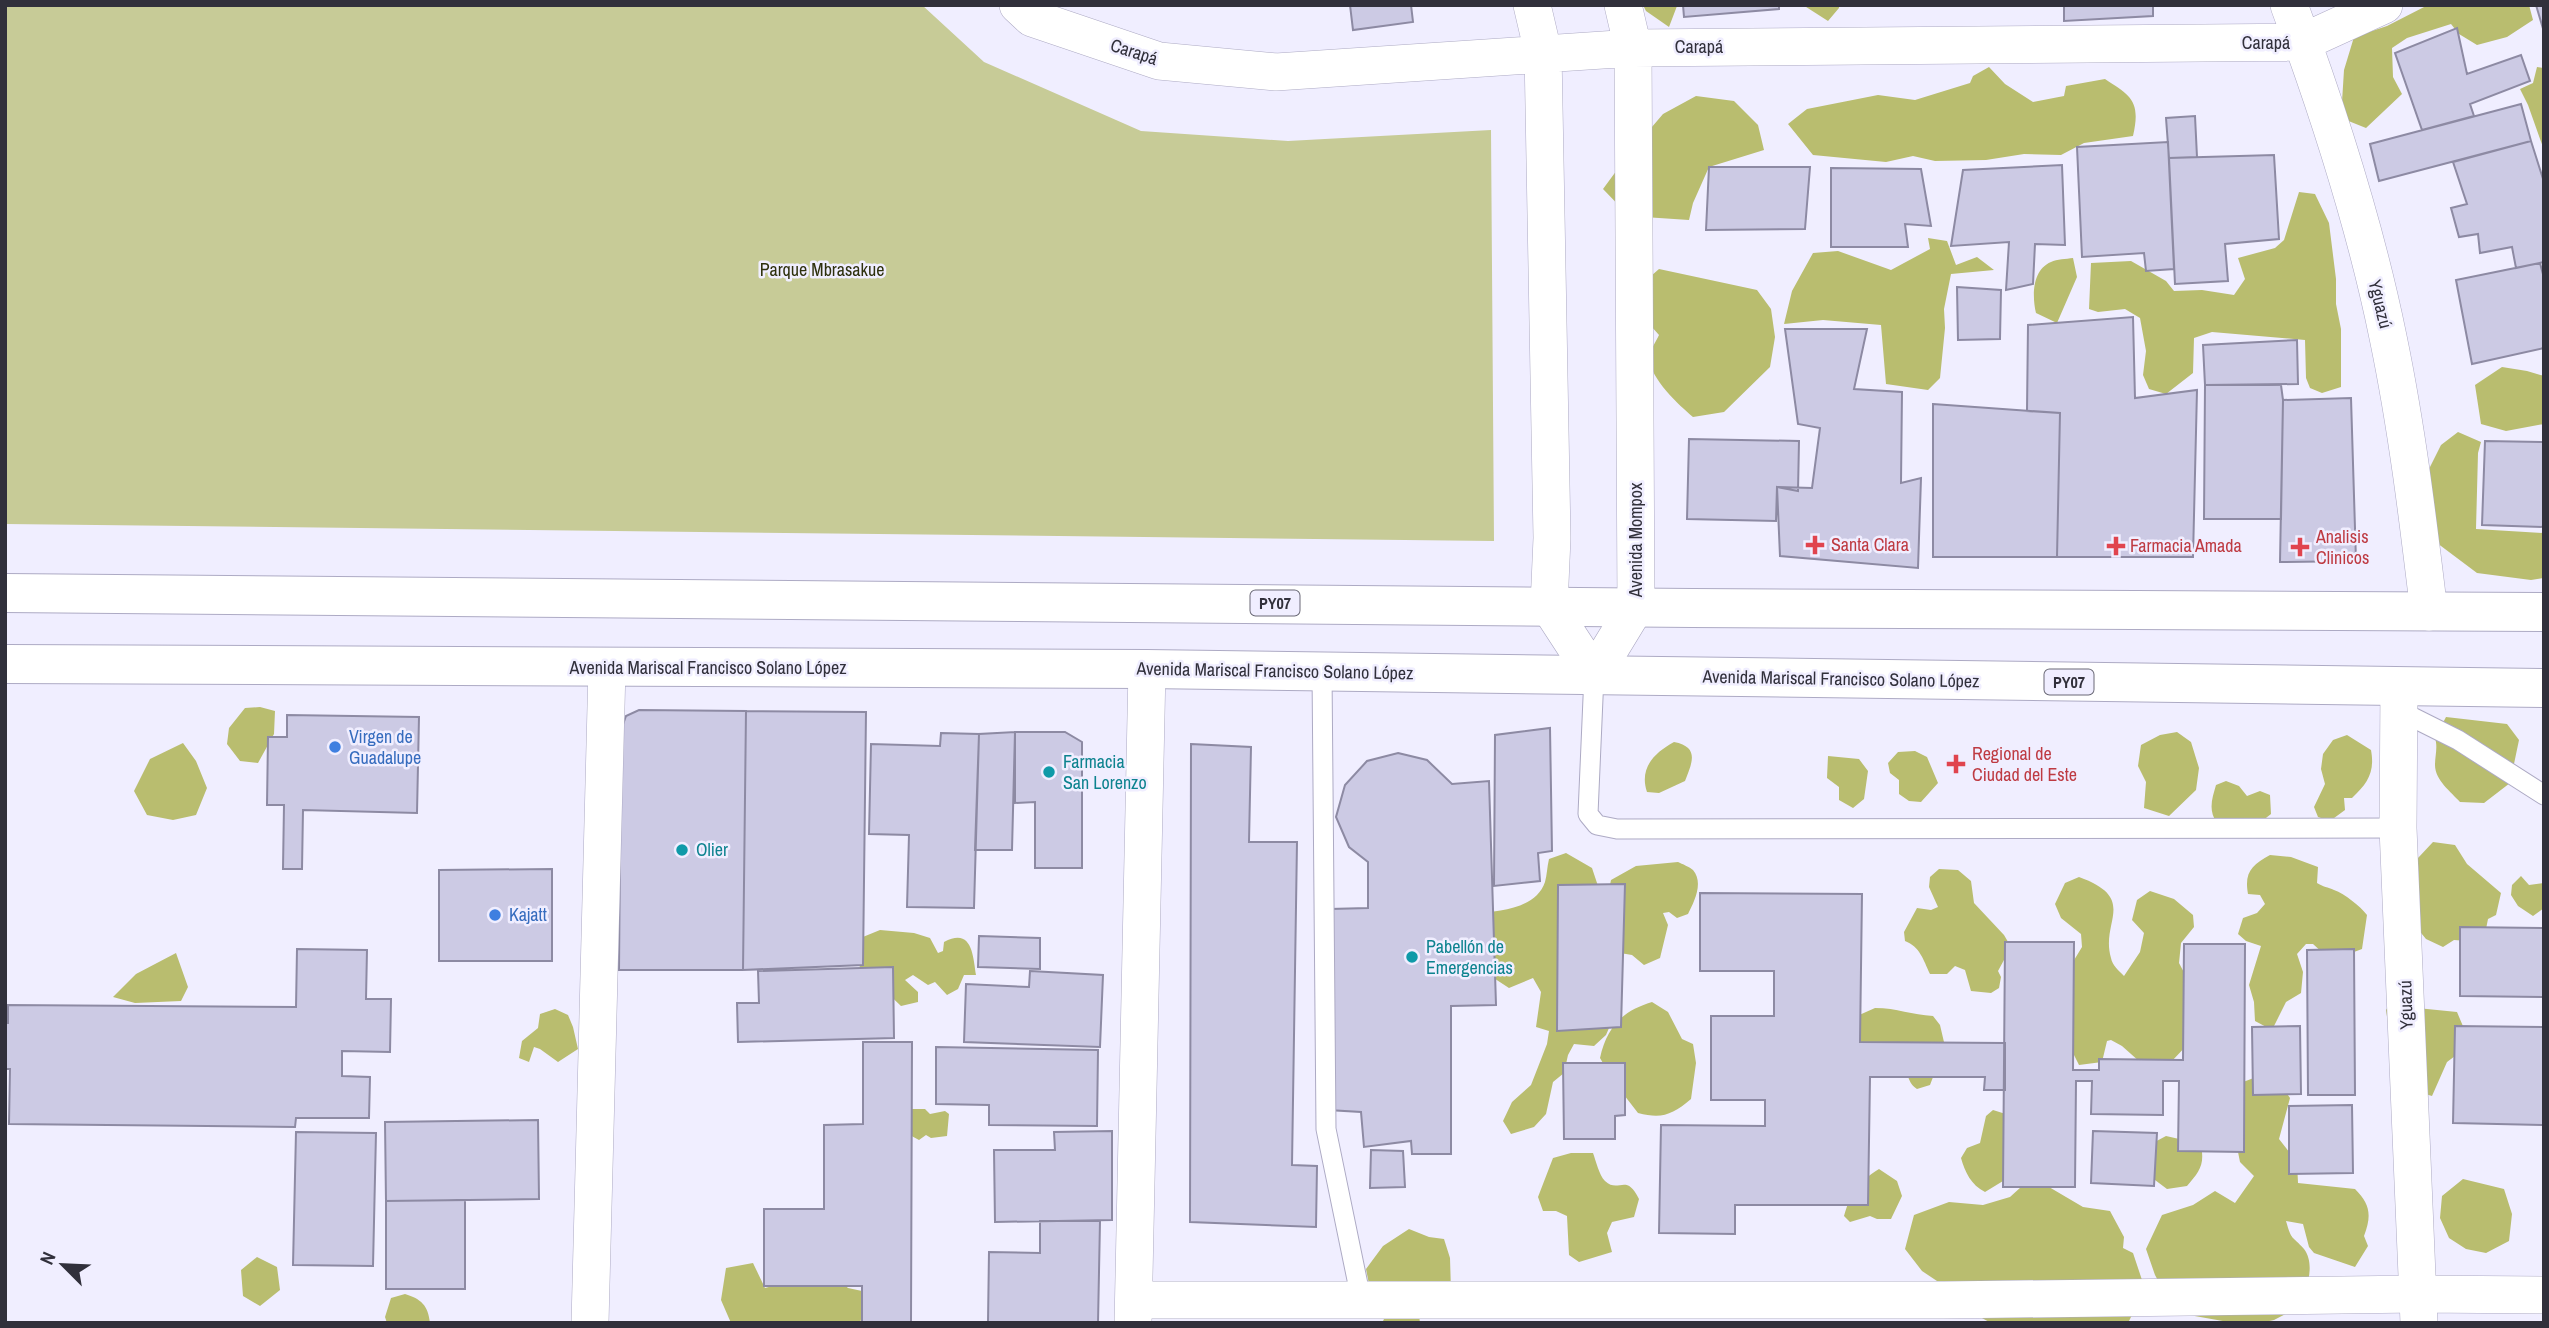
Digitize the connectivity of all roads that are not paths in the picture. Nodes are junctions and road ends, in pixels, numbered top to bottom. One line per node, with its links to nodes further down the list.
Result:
1 (1018, 5): 8 (street, Carapá)
2 (1532, 5): 8 (street)
3 (1622, 5): 7 (street, Avenida Mompox)
4 (2289, 5): 6 (street, Yguazú)
5 (2384, 5): 6 (street, Carapá)
6 (2303, 42): 7 (street, Carapá); 12 (street, Yguazú)
7 (1633, 48): 8 (street, Carapá); 11 (street, Avenida Mompox)
8 (1542, 52): 10 (street)
9 (5, 593): 10 (main road, PY07)
10 (1549, 606): 11 (main road, PY07); 18 (street)
11 (1636, 606): 12 (main road, PY07); 18 (street, Avenida Mompox)
12 (2429, 612): 13 (main road, PY07)
13 (2544, 612)
14 (5, 664): 15 (main road, Avenida Mariscal Francisco Solano López / PY07)
15 (607, 668): 16 (main road, Avenida Mariscal Francisco Solano López / PY07); 28 (street)
16 (1147, 669): 17 (main road, Avenida Mariscal Francisco Solano López / PY07); 26 (street)
17 (1322, 671): 18 (main road, Avenida Mariscal Francisco Solano López / PY07); 24 (lane)
18 (1594, 675): 20 (main road, Avenida Mariscal Francisco Solano López / PY07); 22 (lane)
19 (2544, 688): 20 (main road, Avenida Mariscal Francisco Solano López / PY07)
20 (2398, 699): 21 (lane); 22 (street, Yguazú)
21 (2544, 795)
22 (2398, 828): 25 (street, Yguazú)
23 (2544, 1295): 25 (street)
24 (1361, 1299): 26 (street); 27 (street)
25 (2418, 1309): 27 (street)
26 (1134, 1311)
27 (1944, 1311)
28 (590, 1323)

